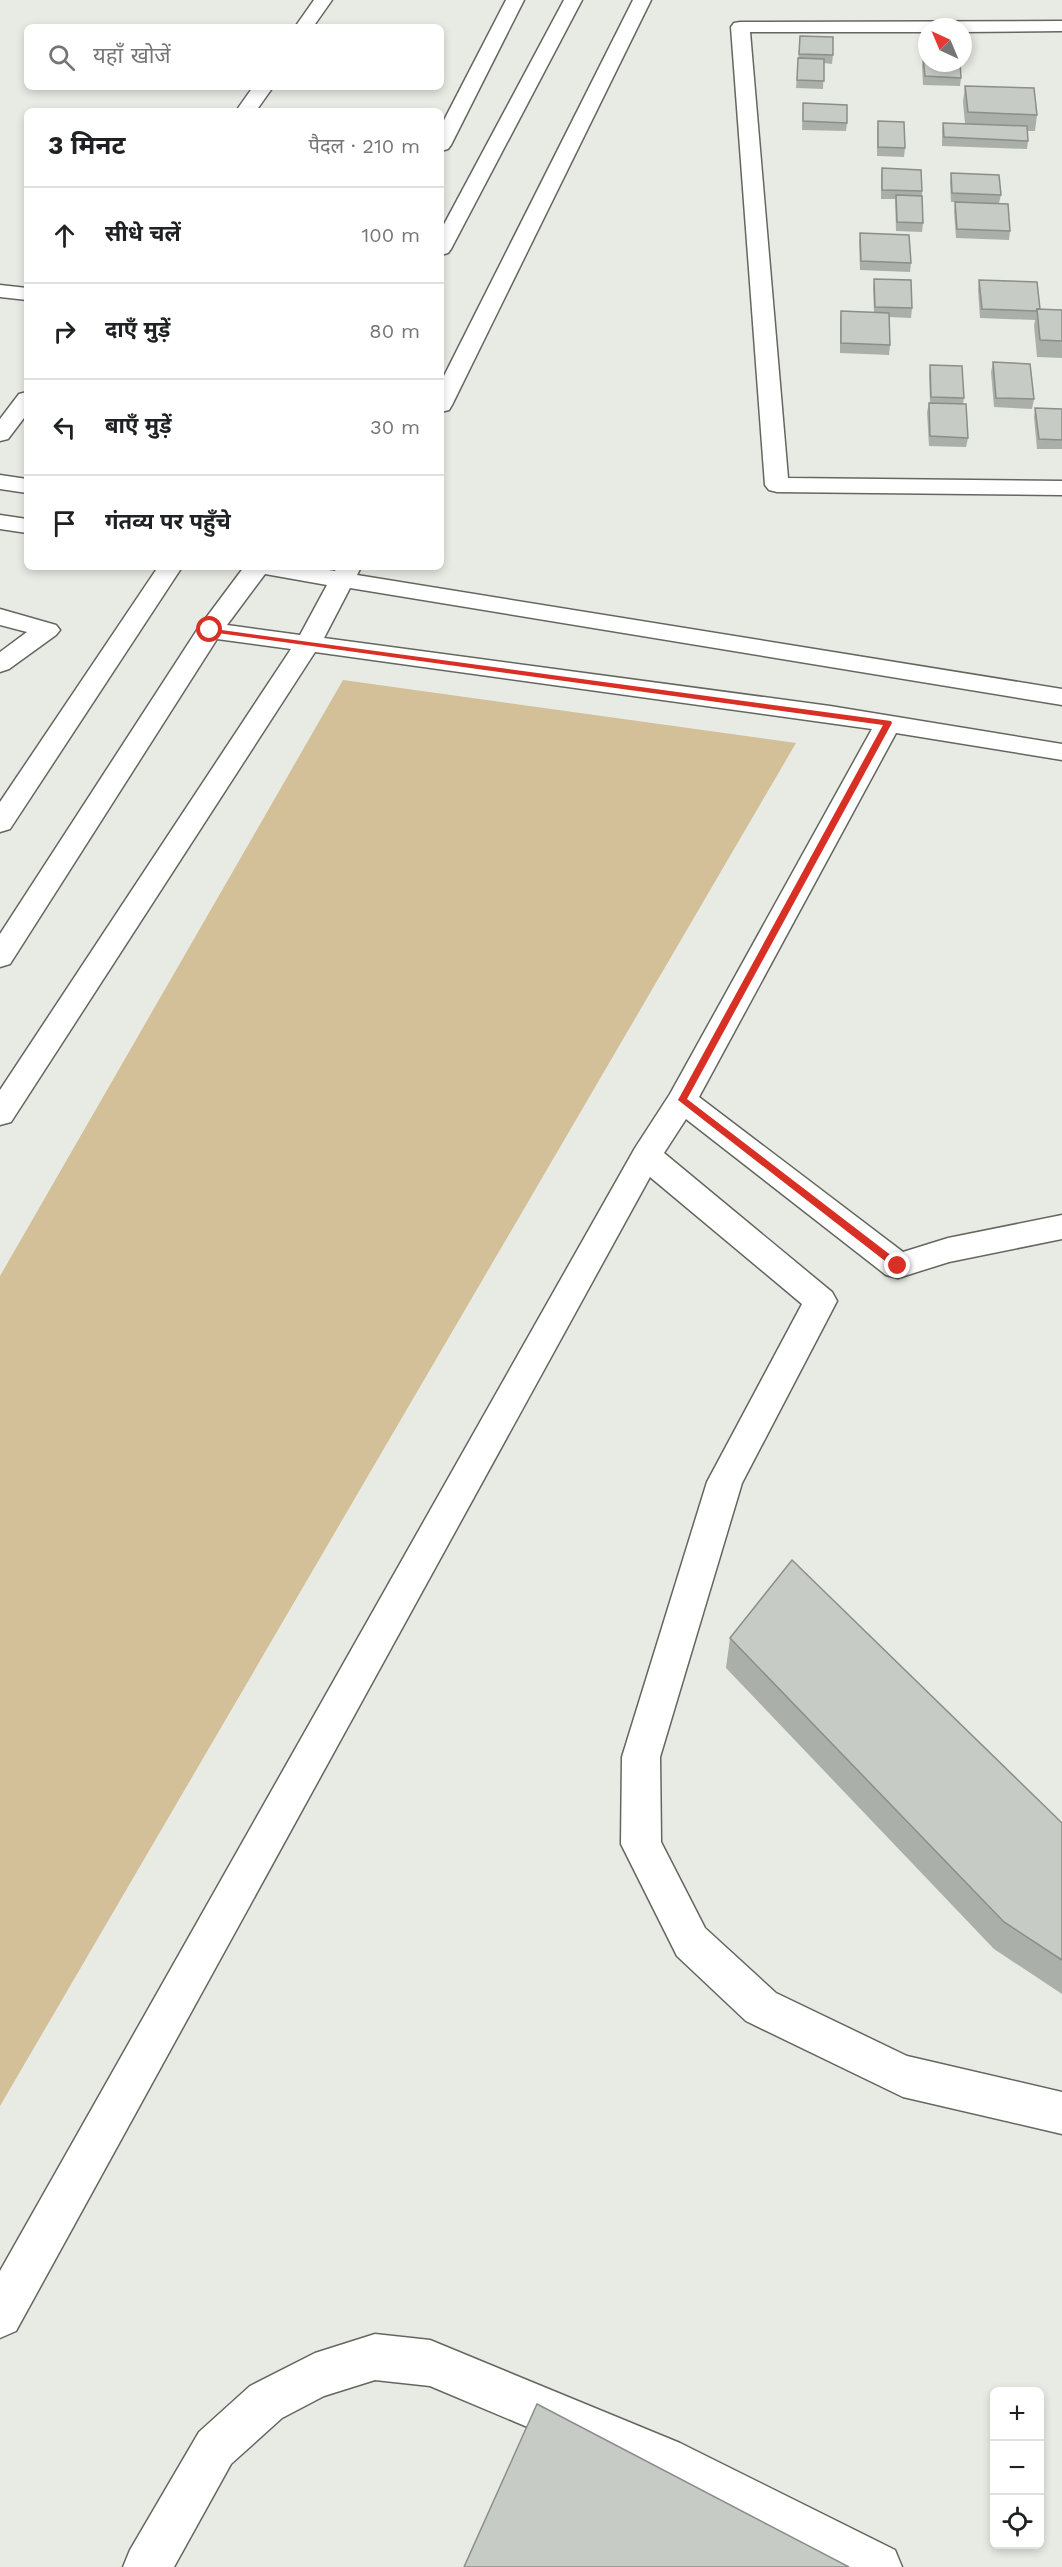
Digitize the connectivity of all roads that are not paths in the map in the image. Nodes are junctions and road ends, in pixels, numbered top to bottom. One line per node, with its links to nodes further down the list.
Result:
1 (323, 0): 5 (street)
2 (509, 0): 9 (street)
3 (573, 0): 10 (street)
4 (642, 0): 13 (street)
5 (306, 24)
6 (1062, 26): 18 (street)
7 (260, 90): 8 (street)
8 (248, 108)
9 (444, 139)
10 (444, 243)
11 (0, 291): 12 (street)
12 (24, 294)
13 (444, 399)
14 (24, 403): 15 (street)
15 (0, 434)
16 (0, 482): 17 (street)
17 (24, 486)
18 (1062, 488)
19 (0, 522): 20 (street)
20 (24, 526)
21 (168, 570): 32 (street)
22 (255, 570): 26 (street)
23 (299, 570): 24 (street)
24 (345, 574): 27 (street); 29 (street)
25 (0, 617): 28 (street)
26 (210, 630): 27 (street); 33 (street)
27 (308, 643): 30 (street); 35 (street)
28 (0, 664)
29 (1062, 697)
30 (888, 723): 31 (street); 34 (street)
31 (1062, 752)
32 (0, 823)
33 (0, 957)
34 (682, 1100): 36 (street); 37 (street)
35 (0, 1114)
36 (646, 1156): 38 (street); 39 (street)
37 (1062, 1227)
38 (1062, 2113)
39 (0, 2315)
40 (147, 2567): 41 (street)
41 (878, 2567)

